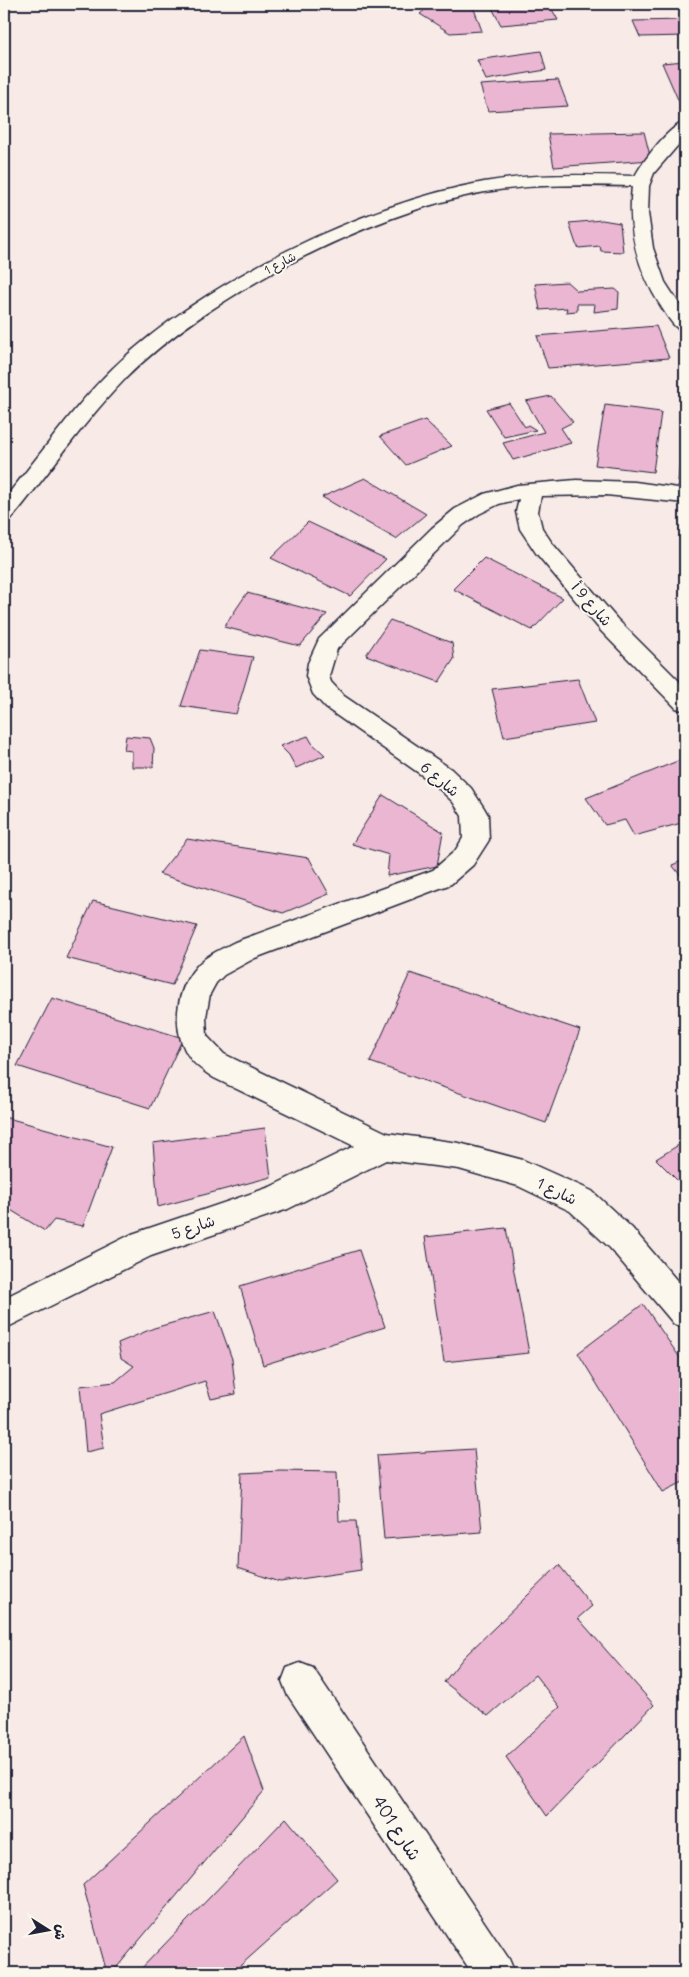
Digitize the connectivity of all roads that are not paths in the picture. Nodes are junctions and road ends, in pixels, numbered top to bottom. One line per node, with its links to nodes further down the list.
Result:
1 (685, 127): 2 (street)
2 (642, 181): 3 (street); 6 (street, شارع 1)
3 (685, 326)
4 (531, 491): 5 (street, شارع 6); 7 (street, شارع 9 أ); 8 (street, شارع 6)
5 (685, 496)
6 (4, 513)
7 (685, 702)
8 (384, 1146): 9 (street, شارع 1); 10 (street, شارع 5)
9 (685, 1313)
10 (4, 1314)
11 (300, 1681): 12 (street, شارع 401)
12 (495, 1973)

